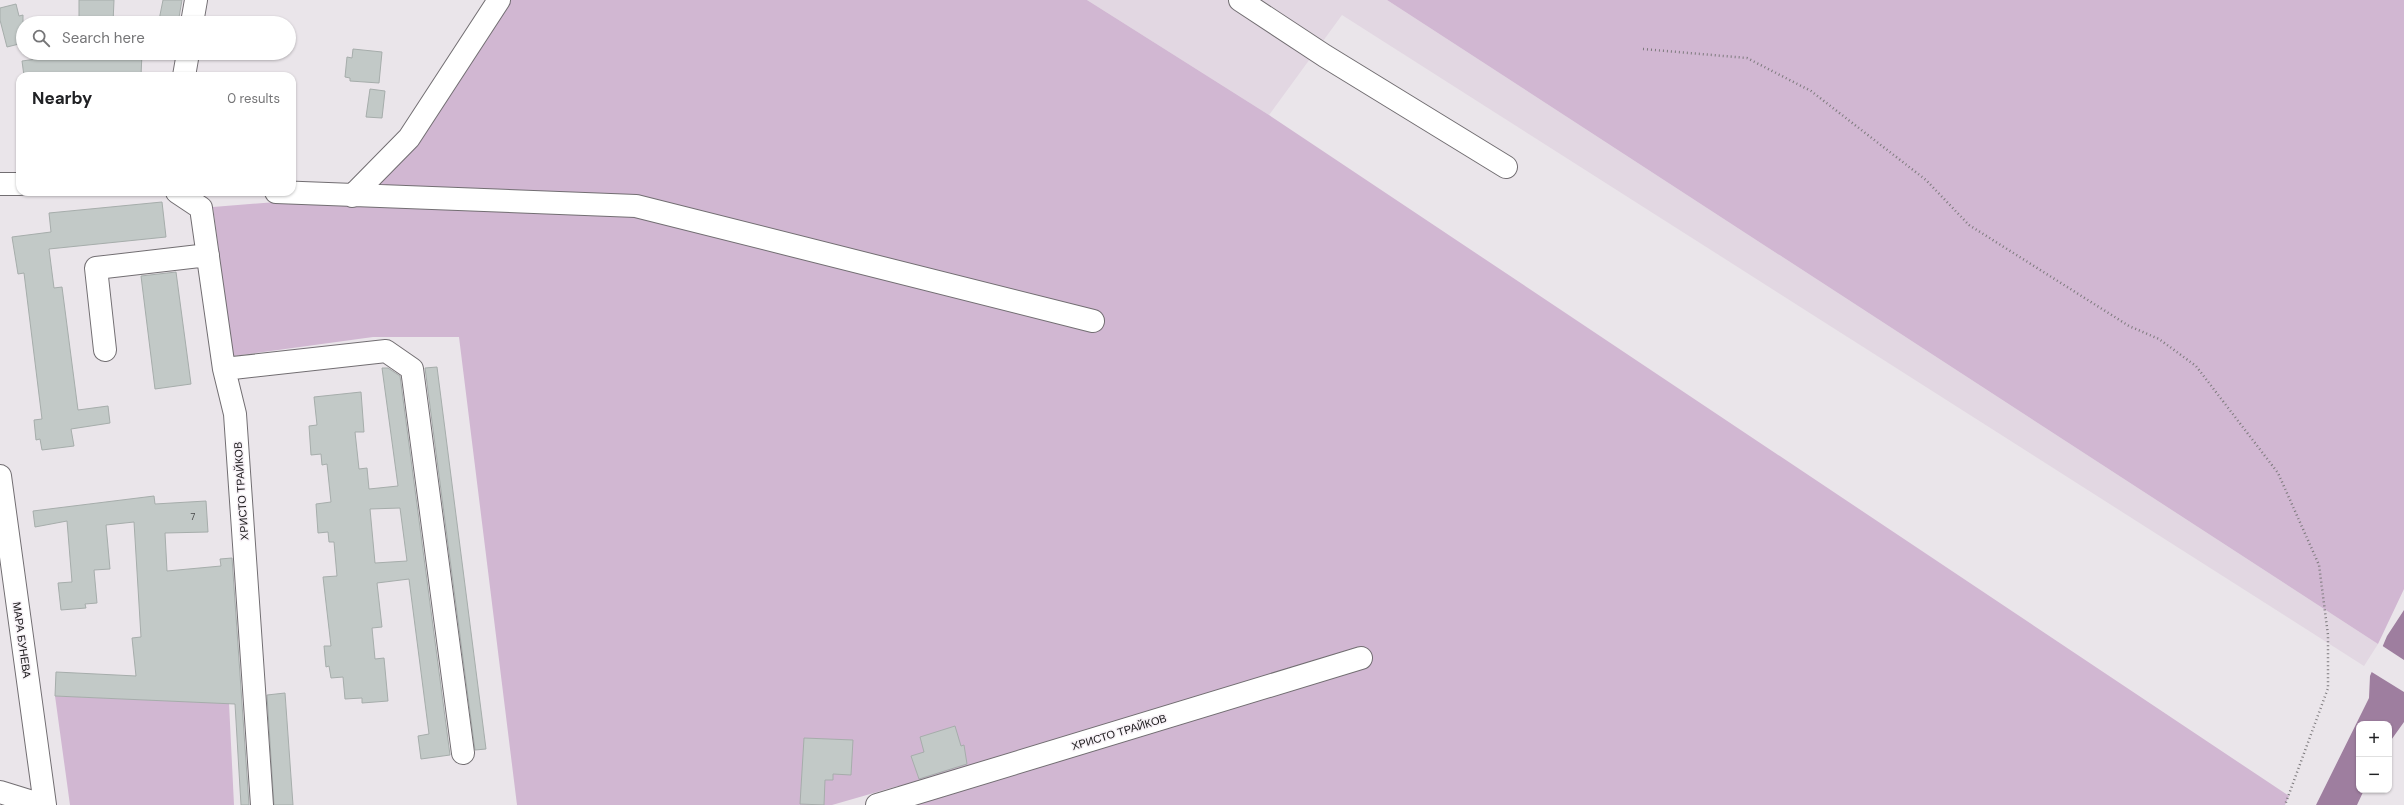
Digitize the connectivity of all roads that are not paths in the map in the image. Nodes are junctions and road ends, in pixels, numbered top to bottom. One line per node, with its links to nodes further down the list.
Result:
1 (196, 0): 4 (street)
2 (499, 0): 12 (street)
3 (1240, 0): 7 (street)
4 (193, 16)
5 (187, 60): 6 (street)
6 (185, 72)
7 (1506, 167)
8 (0, 184): 9 (street)
9 (16, 184)
10 (296, 193): 12 (street)
11 (183, 196): 13 (street, ХРИСТО ТРАЙКОВ)
12 (352, 196): 14 (street)
13 (208, 255): 15 (street); 16 (street, ХРИСТО ТРАЙКОВ)
14 (1094, 321)
15 (105, 350)
16 (224, 369): 19 (street); 22 (street, ХРИСТО ТРАЙКОВ)
17 (0, 476): 21 (street, МАРА БУНЕВА)
18 (1361, 658): 23 (street, ХРИСТО ТРАЙКОВ)
19 (463, 753)
20 (0, 792): 21 (street)
21 (44, 805)
22 (262, 805)
23 (877, 805)

